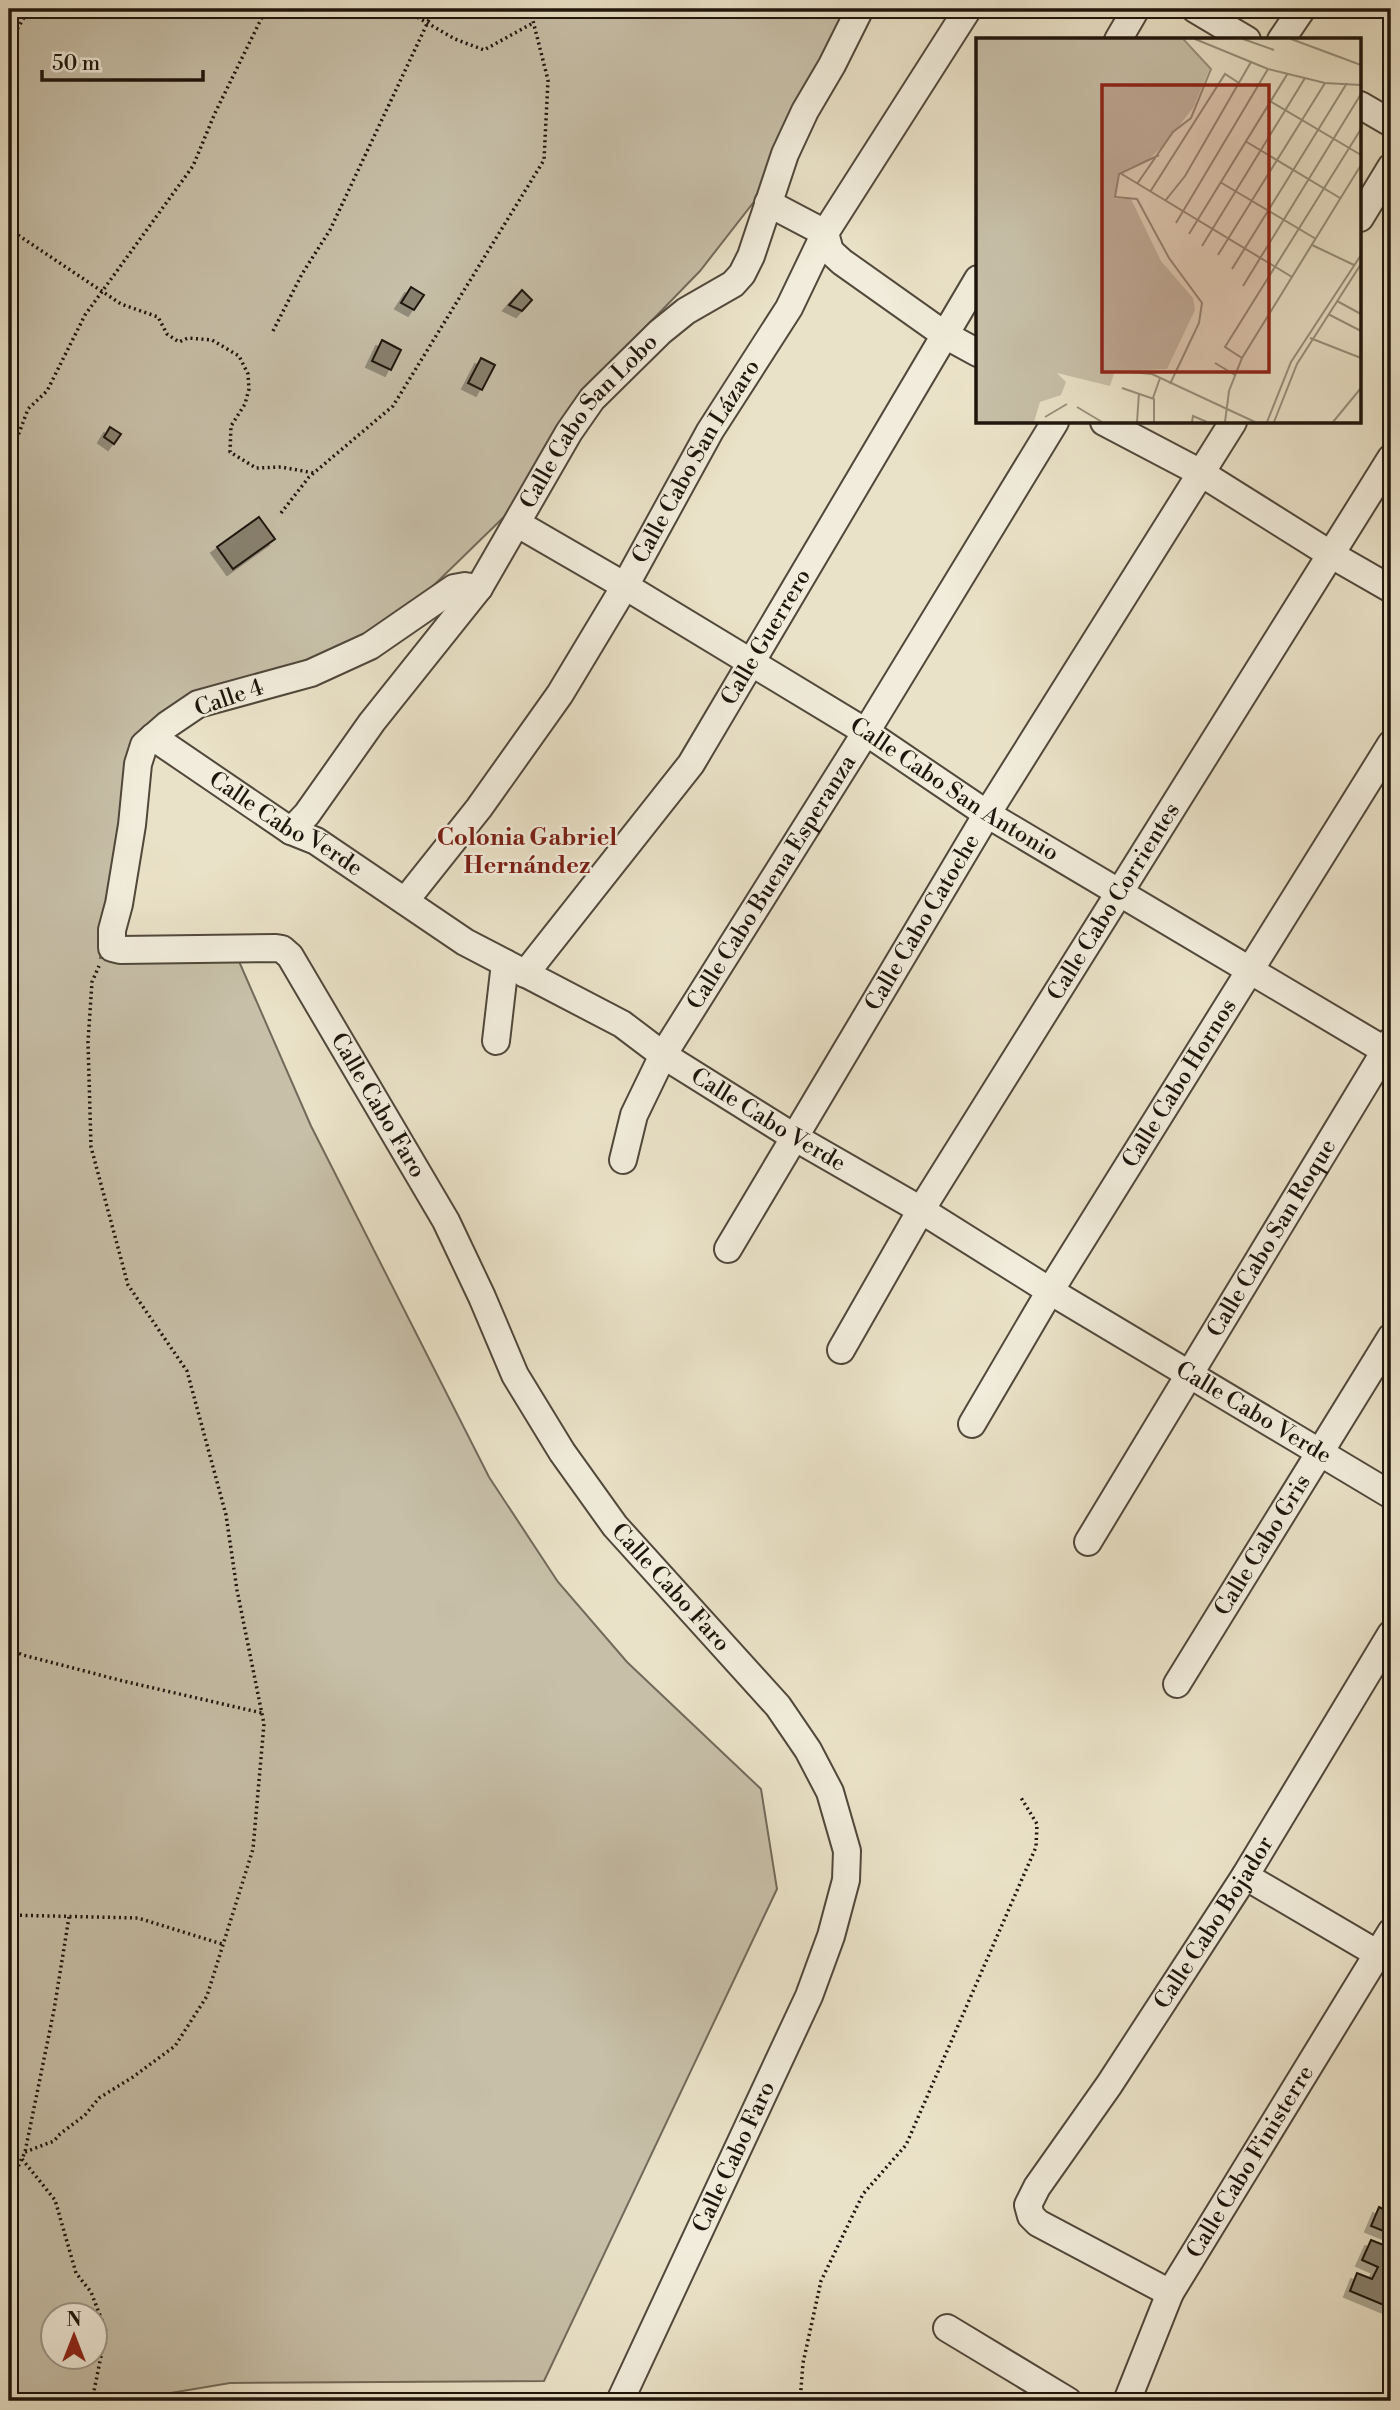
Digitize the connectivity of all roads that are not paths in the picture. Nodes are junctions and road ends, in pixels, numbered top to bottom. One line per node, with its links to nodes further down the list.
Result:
1 (860, 9): 12 (street, Calle Cabo San Lobo)
2 (968, 9): 14 (street, Calle Cabo San Lázaro)
3 (1136, 9): 6 (street)
4 (1195, 9): 7 (street)
5 (1302, 9): 8 (street)
6 (1119, 38)
7 (1244, 38)
8 (1282, 38)
9 (1362, 106): 10 (street)
10 (1391, 122)
11 (1391, 167): 13 (street)
12 (768, 203): 14 (street); 23 (street, Calle Cabo San Lobo)
13 (1362, 215)
14 (825, 233): 16 (street); 25 (street, Calle Cabo San Lázaro)
15 (976, 282): 16 (street, Calle Guerrero)
16 (945, 335): 17 (street); 28 (street, Calle Guerrero)
17 (976, 353)
18 (1054, 424): 29 (street, Calle Cabo Buena Esperanza)
19 (1108, 424): 22 (street)
20 (1232, 424): 22 (street, Calle Cabo Catoche)
21 (1391, 458): 24 (street, Calle Cabo Corrientes)
22 (1201, 473): 24 (street); 32 (street, Calle Cabo Catoche)
23 (518, 524): 25 (street, Calle Cabo San Antonio); 26 (street, Calle Cabo San Lobo)
24 (1330, 554): 27 (street); 34 (street, Calle Cabo Corrientes)
25 (625, 586): 28 (street, Calle Cabo San Antonio); 35 (street, Calle Cabo San Lázaro)
26 (472, 587): 30 (street, Calle 4); 33 (street, Calle Cabo San Lobo)
27 (1391, 589)
28 (752, 663): 29 (street, Calle Cabo San Antonio); 37 (street, Calle Guerrero)
29 (866, 732): 32 (street, Calle Cabo San Antonio); 41 (street, Calle Cabo Buena Esperanza)
30 (153, 737): 33 (street, Calle Cabo Verde); 36 (street, Calle 4)
31 (1391, 744): 38 (street, Calle Cabo Hornos)
32 (987, 814): 34 (street, Calle Cabo San Antonio); 42 (street, Calle Cabo Catoche)
33 (291, 831): 35 (street, Calle Cabo Verde)
34 (1121, 891): 38 (street, Calle Cabo San Antonio); 44 (street, Calle Cabo Corrientes)
35 (405, 901): 37 (street, Calle Cabo Verde)
36 (112, 943): 60 (street, Calle Cabo Faro)
37 (515, 969): 39 (street); 41 (street, Calle Cabo Verde)
38 (1248, 971): 40 (street, Calle Cabo San Antonio); 46 (street, Calle Cabo Hornos)
39 (496, 1041)
40 (1389, 1048): 49 (street, Calle Cabo San Roque)
41 (663, 1055): 42 (street, Calle Cabo Verde); 43 (street, Calle Cabo Buena Esperanza)
42 (794, 1137): 44 (street, Calle Cabo Verde); 45 (street, Calle Cabo Catoche)
43 (623, 1160)
44 (921, 1210): 46 (street, Calle Cabo Verde); 48 (street, Calle Cabo Corrientes)
45 (728, 1249)
46 (1050, 1291): 49 (street, Calle Cabo Verde); 50 (street, Calle Cabo Hornos)
47 (1391, 1337): 51 (street, Calle Cabo Gris)
48 (841, 1350)
49 (1190, 1375): 51 (street, Calle Cabo Verde); 53 (street, Calle Cabo San Roque)
50 (972, 1424)
51 (1318, 1452): 52 (street, Calle Cabo Verde); 55 (street, Calle Cabo Gris)
52 (1391, 1494)
53 (1088, 1542)
54 (1391, 1634): 56 (street, Calle Cabo Bojador)
55 (1177, 1684)
56 (1245, 1876): 57 (street); 58 (street, Calle Cabo Bojador)
57 (1384, 1943): 58 (street, Calle Cabo Finisterre)
58 (1170, 2293): 62 (street, Calle Cabo Finisterre)
59 (947, 2329): 61 (street)
60 (620, 2401)
61 (1068, 2401)
62 (1127, 2401)

